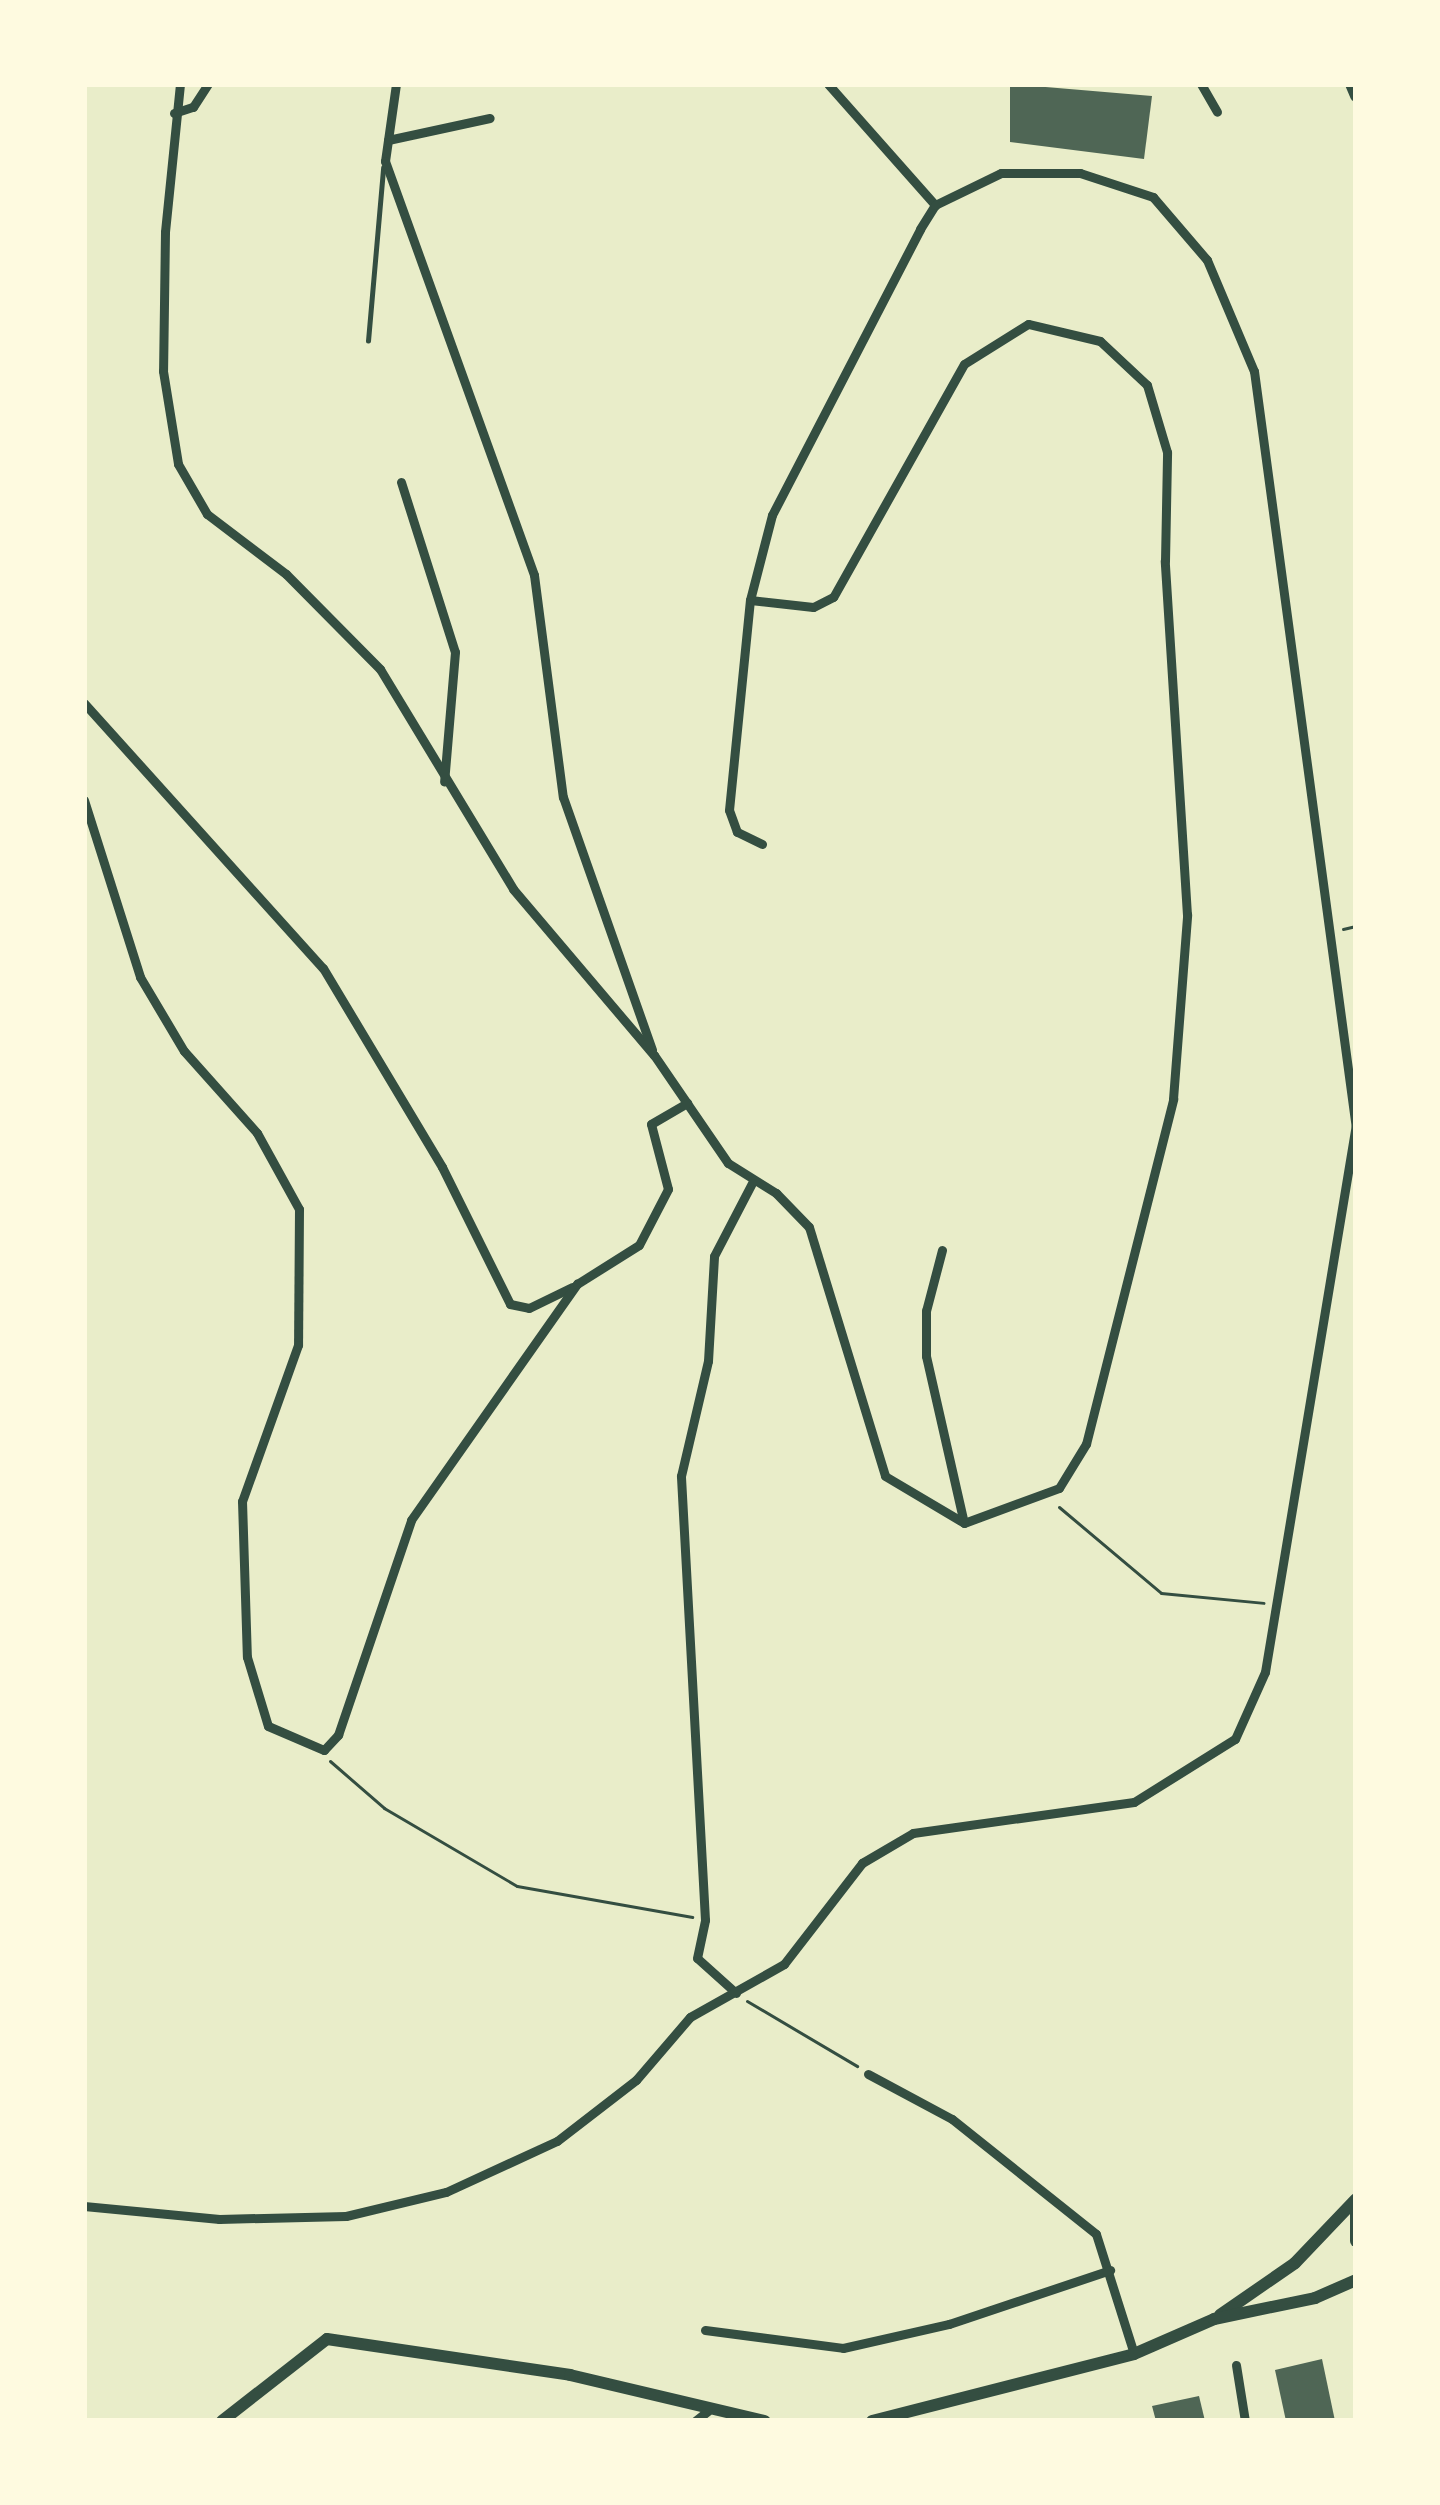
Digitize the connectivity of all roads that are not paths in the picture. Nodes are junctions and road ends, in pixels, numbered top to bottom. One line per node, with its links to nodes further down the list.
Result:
1 (180, 84): 9 (street)
2 (208, 84): 9 (street)
3 (396, 84): 11 (street)
4 (828, 84): 13 (street)
5 (1201, 84): 8 (street)
6 (1351, 84): 7 (street)
7 (1356, 96)
8 (1217, 112)
9 (175, 113): 18 (street)
10 (490, 118): 11 (street)
11 (388, 140): 12 (street)
12 (385, 160): 14 (lane); 21 (street)
13 (935, 205): 16 (street); 23 (street)
14 (368, 341)
15 (401, 482): 18 (street)
16 (750, 600): 20 (street); 27 (street)
17 (84, 703): 26 (street)
18 (444, 782): 21 (street)
19 (84, 800): 26 (street)
20 (761, 844)
21 (654, 1055): 22 (street)
22 (687, 1102): 24 (street); 26 (street)
23 (1356, 1126): 28 (street)
24 (752, 1183): 27 (street); 28 (street)
25 (942, 1250): 27 (street)
26 (577, 1284)
27 (964, 1523)
28 (736, 1993): 31 (street)
29 (868, 2074): 35 (street)
30 (1356, 2199): 37 (street)
31 (88, 2207): 33 (street)
32 (1356, 2212): 34 (street)
33 (84, 2219)
34 (1356, 2241)
35 (1110, 2270): 38 (street); 39 (street)
36 (1356, 2280): 37 (street)
37 (1214, 2319): 39 (street)
38 (704, 2330)
39 (1134, 2354): 45 (street)
40 (1236, 2365): 46 (street)
41 (708, 2411): 42 (street); 43 (street); 44 (street)
42 (222, 2421)
43 (694, 2421)
44 (766, 2421)
45 (872, 2421)
46 (1245, 2421)

